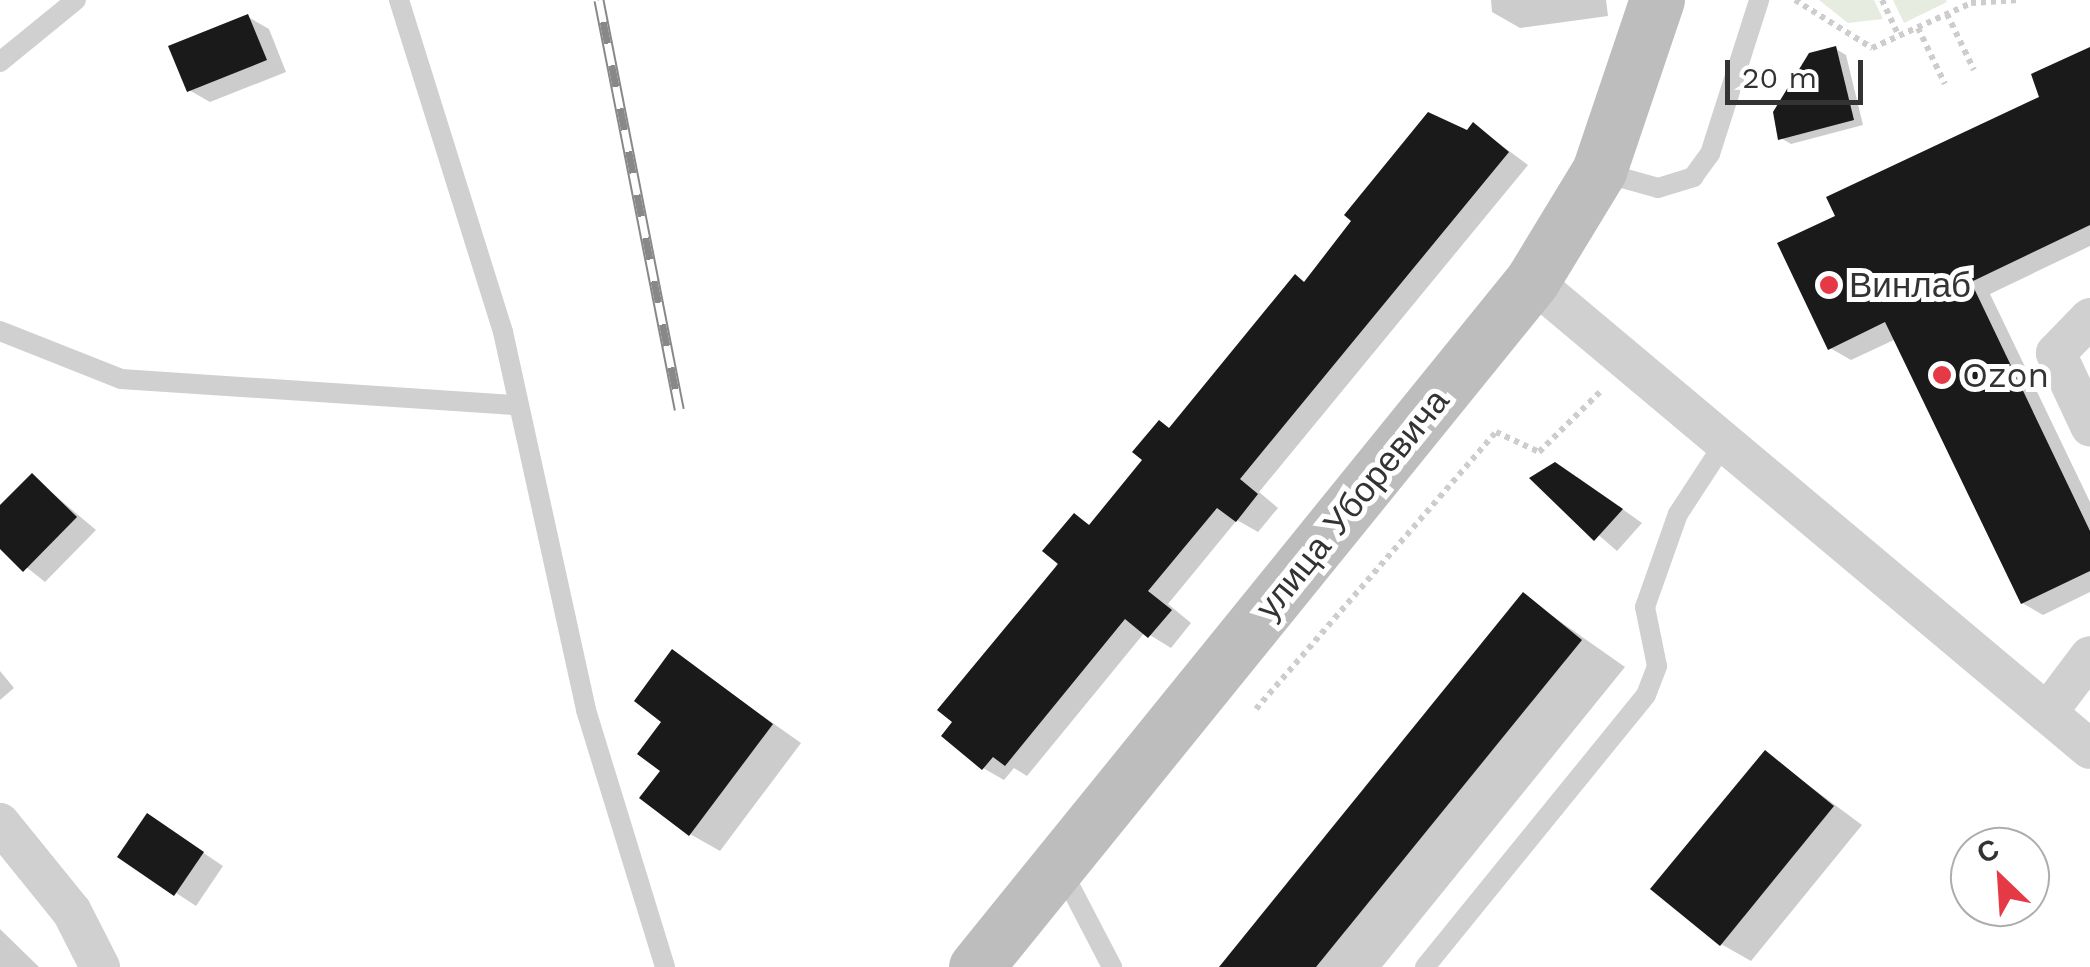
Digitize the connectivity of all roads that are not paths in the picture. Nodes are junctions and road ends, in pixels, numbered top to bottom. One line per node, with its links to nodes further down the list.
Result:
1 (76, 0): 5 (lane)
2 (399, 0): 10 (lane)
3 (1657, 0): 6 (main road, улица Уборевича)
4 (1759, 0): 6 (lane)
5 (0, 62)
6 (1600, 171): 7 (main road, улица Уборевича)
7 (1532, 281): 12 (street); 17 (main road, улица Уборевича)
8 (2090, 318): 11 (street)
9 (0, 331): 10 (lane)
10 (512, 405): 19 (lane)
11 (2090, 426)
12 (1725, 442): 14 (street); 22 (lane)
13 (2090, 656): 14 (street)
14 (2048, 713): 15 (street)
15 (2090, 749)
16 (0, 823): 18 (street)
17 (1060, 866): 20 (main road, улица Уборевича); 21 (lane)
18 (100, 967)
19 (665, 967)
20 (976, 967)
21 (1112, 967)
22 (1425, 967)

